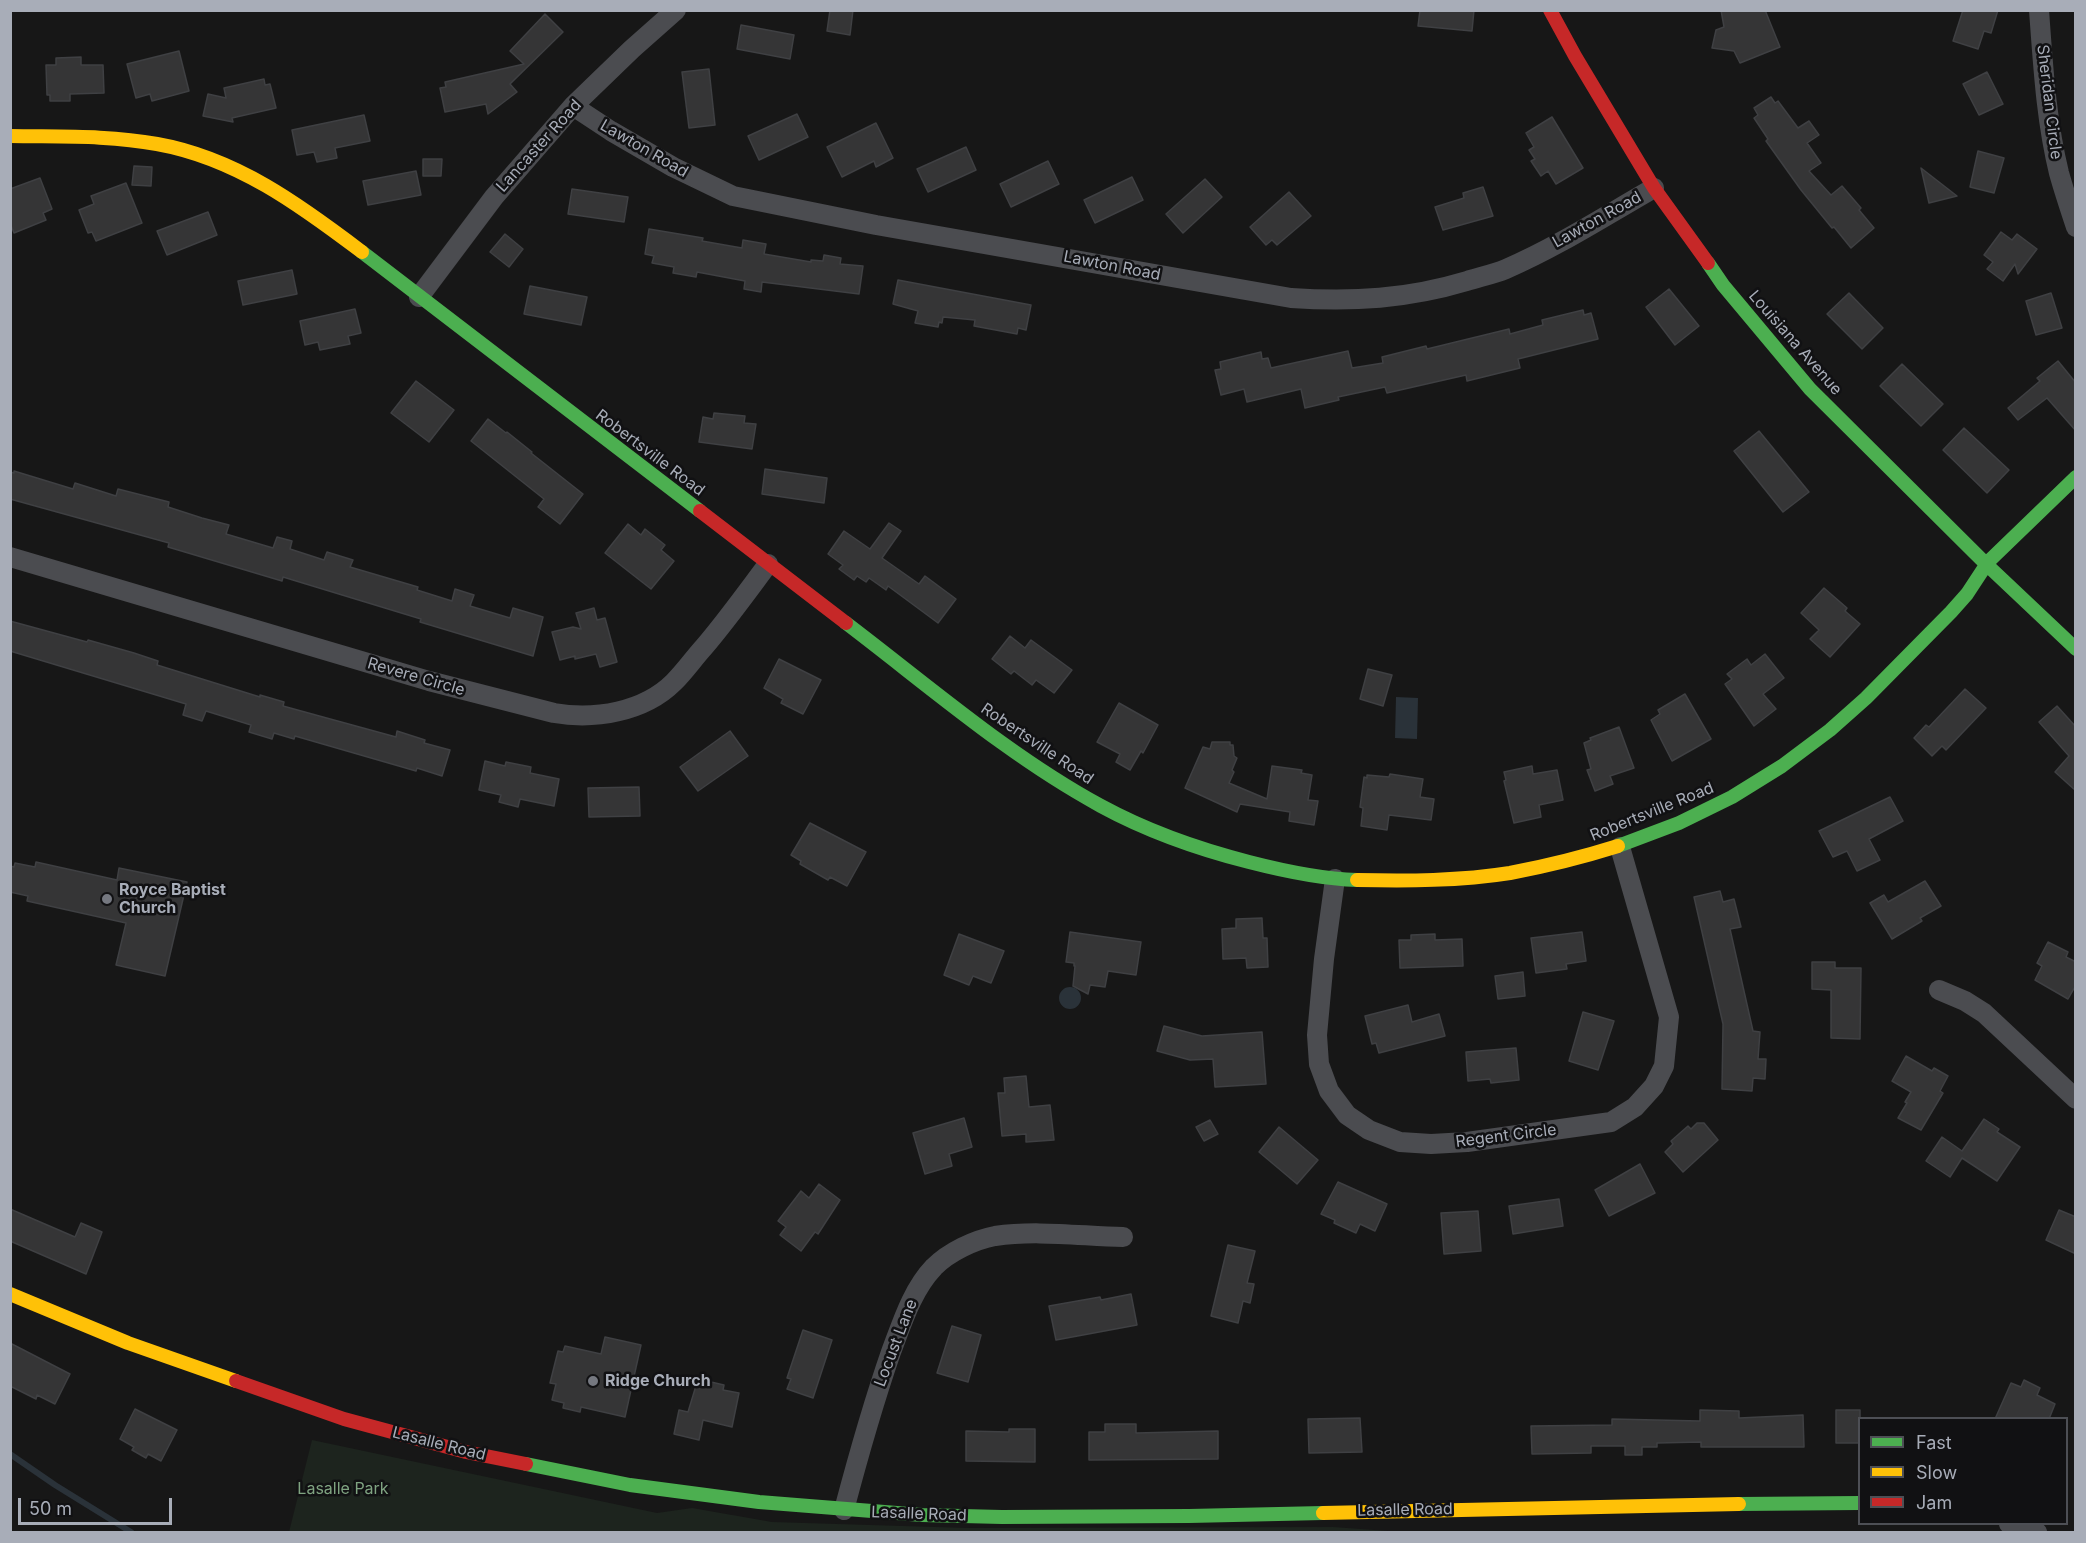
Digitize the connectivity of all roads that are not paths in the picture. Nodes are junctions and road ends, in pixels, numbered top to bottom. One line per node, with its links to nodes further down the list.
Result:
1 (676, 10): 4 (street, Lancaster Road)
2 (1551, 10): 6 (street, Louisiana Avenue)
3 (2039, 10): 7 (street, Sheridan Circle)
4 (573, 106): 6 (street, Lawton Road); 8 (street, Lancaster Road)
5 (10, 136): 8 (street, Robertsville Road)
6 (1654, 188): 12 (street, Louisiana Avenue)
7 (2076, 226)
8 (418, 297): 11 (street, Robertsville Road)
9 (2076, 477): 12 (street, Robertsville Road)
10 (10, 557): 11 (street, Revere Circle)
11 (768, 564): 15 (street, Robertsville Road)
12 (1986, 564): 13 (street, Louisiana Avenue); 14 (street, Robertsville Road)
13 (2076, 649)
14 (1620, 847): 15 (street, Robertsville Road); 15 (street, Regent Circle)
15 (1335, 879)
16 (1939, 990): 17 (street)
17 (2076, 1099)
18 (1123, 1237): 21 (street, Locust Lane)
19 (10, 1294): 21 (street, Lasalle Road)
20 (1858, 1503): 21 (street, Lasalle Road)
21 (844, 1510)
22 (2012, 1525): 23 (street)
23 (2037, 1533)

